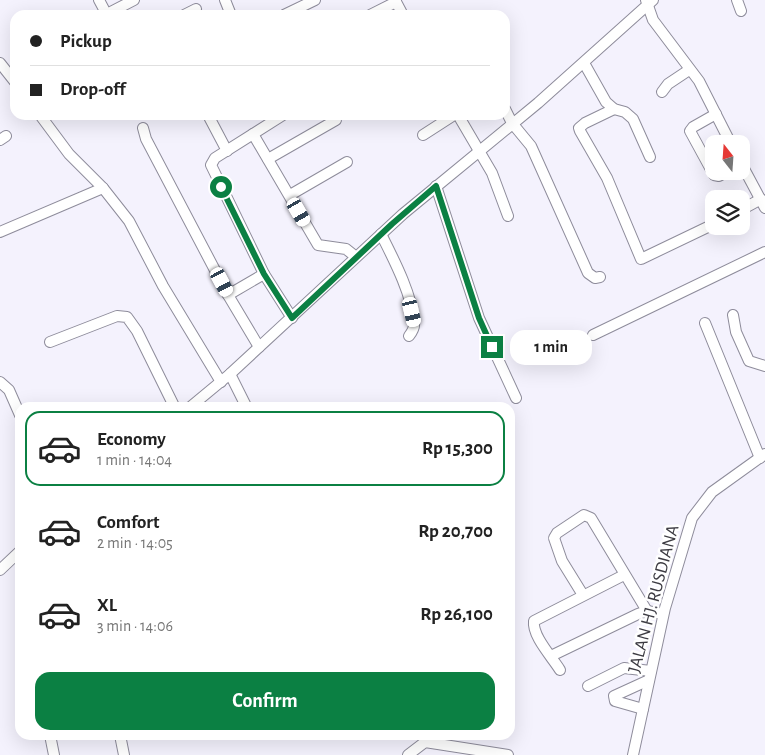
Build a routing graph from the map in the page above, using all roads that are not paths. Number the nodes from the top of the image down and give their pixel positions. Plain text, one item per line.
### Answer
1 (134, 0) edge
2 (315, 0) edge
3 (737, 0) edge
4 (396, 1) edge
5 (649, 2) edge
6 (115, 10) edge
7 (294, 10) edge
8 (379, 10) edge
9 (741, 11) dead end
10 (0, 63) edge
11 (584, 63) junction
12 (689, 70) junction
13 (10, 76) edge
14 (662, 92) dead end
15 (614, 109) junction
16 (716, 114) junction
17 (510, 119) edge
18 (44, 120) edge
19 (211, 120) edge
20 (275, 120) edge
21 (336, 120) dead end
22 (448, 120) edge
23 (459, 120) edge
24 (512, 123) junction
25 (143, 128) dead end
26 (254, 134) junction
27 (423, 135) dead end
28 (726, 135) edge
29 (227, 151) junction
30 (478, 152) junction
31 (650, 157) dead end
32 (705, 158) edge
33 (268, 159) junction
34 (347, 162) dead end
35 (750, 180) edge
36 (436, 186) junction
37 (103, 188) junction
38 (290, 195) junction
39 (763, 204) edge
40 (750, 208) edge
41 (508, 216) dead end
42 (705, 228) edge
43 (0, 232) edge
44 (380, 234) junction
45 (765, 252) edge
46 (356, 257) junction
47 (264, 274) junction
48 (600, 277) dead end
49 (228, 295) junction
50 (733, 315) dead end
51 (292, 318) junction
52 (705, 323) dead end
53 (592, 335) dead end
54 (409, 336) dead end
55 (50, 342) dead end
56 (259, 347) junction
57 (765, 366) edge
58 (230, 374) junction
59 (0, 382) edge
60 (221, 382) junction
61 (516, 398) dead end
62 (172, 402) edge
63 (196, 402) edge
64 (244, 402) edge
65 (15, 405) edge
66 (763, 456) edge
67 (15, 557) edge
68 (0, 570) edge
69 (624, 575) junction
70 (583, 595) junction
71 (647, 611) junction
72 (664, 614) junction
73 (551, 656) junction
74 (560, 670) dead end
75 (650, 675) junction
76 (588, 686) dead end
77 (643, 709) junction
78 (51, 740) edge
79 (121, 740) edge
80 (421, 740) edge
81 (433, 740) edge
82 (54, 755) edge
83 (124, 755) edge
84 (408, 755) edge
85 (508, 755) edge
86 (633, 755) edge

1 - 6 street
2 - 7 street
3 - 9 street
4 - 8 street
5 - 11 street
5 - 12 street
10 - 13 street
11 - 15 street
11 - 24 street
12 - 14 street
12 - 16 street
15 - 31 street
15 - 42 street
16 - 28 street
16 - 32 street
17 - 24 street
18 - 37 street
19 - 29 street
20 - 26 street
21 - 33 street
22 - 27 street
23 - 30 street
24 - 30 street
24 - 48 street
25 - 49 street
26 - 29 street
26 - 33 street
29 - 47 street
30 - 36 street
30 - 41 street
33 - 38 street
34 - 38 street
35 - 39 street
36 - 44 street
36 - 61 street
37 - 43 street
37 - 60 street
38 - 46 street
39 - 40 street
44 - 46 street
44 - 54 street
45 - 53 street
46 - 51 street
47 - 49 street
47 - 51 street
49 - 56 street
50 - 57 street
51 - 56 street
52 - 66 street
55 - 62 street
56 - 58 street
58 - 60 street
58 - 64 street
59 - 65 street
60 - 63 street
66 - 72 street, JALAN HJ. RUSDIANA
67 - 68 street
69 - 70 street
69 - 70 street
69 - 71 street
70 - 73 street
71 - 72 street
71 - 73 street
72 - 75 street, JALAN HJ. RUSDIANA
73 - 74 street
75 - 76 street
75 - 77 street, JALAN HJ. RUSDIANA
75 - 77 street
77 - 86 street, JALAN HJ. RUSDIANA
78 - 82 street
79 - 83 street
80 - 84 street
81 - 85 street

